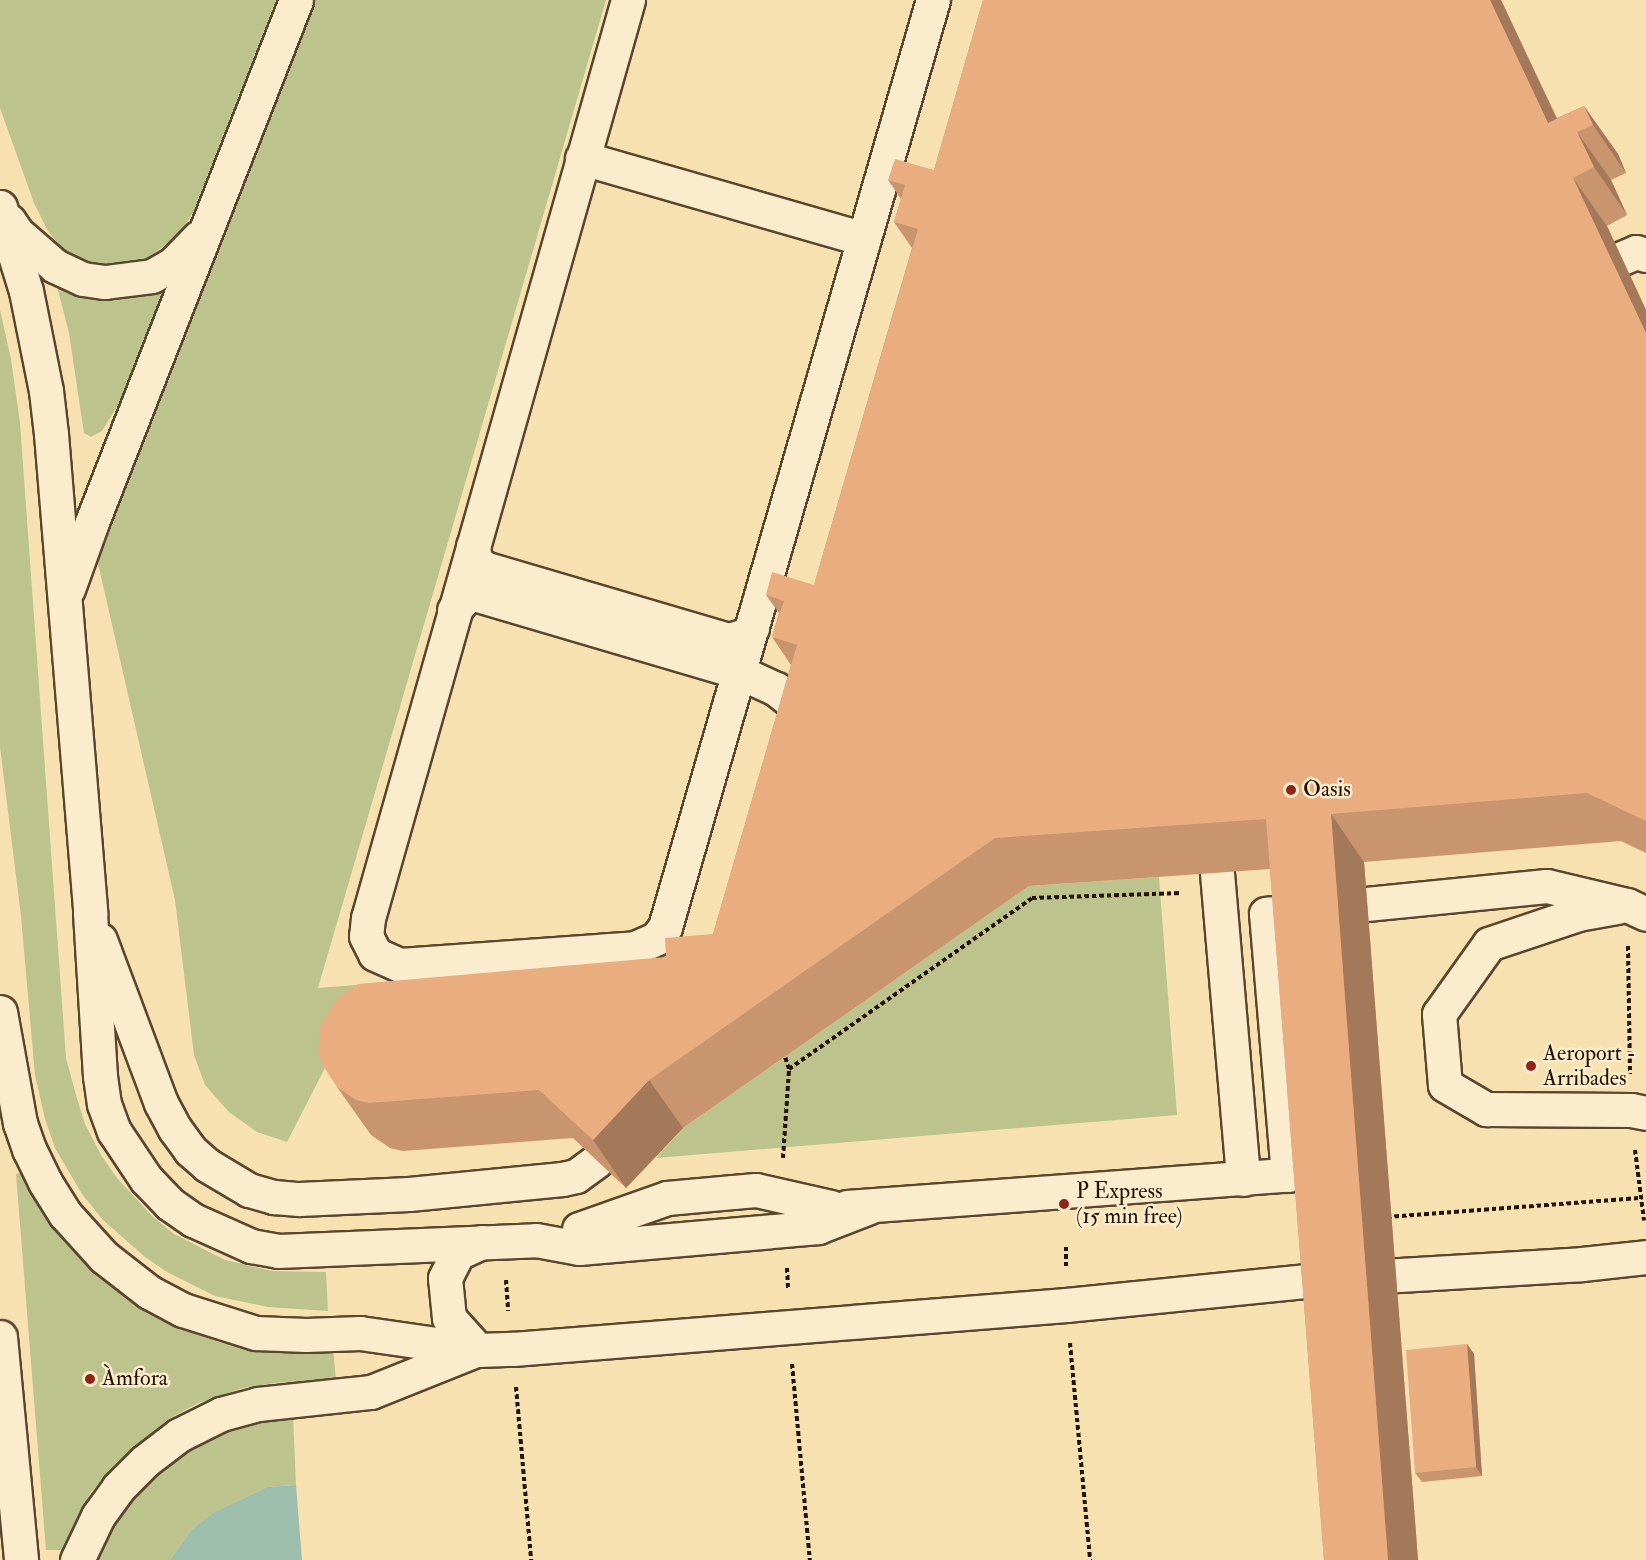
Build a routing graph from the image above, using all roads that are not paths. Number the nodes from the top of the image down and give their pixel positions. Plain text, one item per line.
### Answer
1 (296, 0) edge
2 (628, 0) edge
3 (933, 0) edge
4 (582, 158) junction
5 (0, 206) edge
6 (208, 226) junction
7 (864, 239) junction
8 (473, 546) junction
9 (454, 610) junction
10 (65, 616) junction
11 (752, 628) junction
12 (739, 672) junction
13 (822, 725) edge
14 (1218, 882) road end
15 (1637, 909) edge
16 (90, 913) junction
17 (689, 942) edge
18 (635, 948) junction
19 (0, 1012) edge
20 (1646, 1113) edge
21 (1243, 1179) junction
22 (376, 1197) junction
23 (867, 1208) junction
24 (536, 1240) junction
25 (482, 1242) junction
26 (1646, 1257) edge
27 (0, 1337) edge
28 (478, 1350) junction
29 (21, 1560) edge
30 (77, 1560) edge

1 - 6 street
2 - 4 street
3 - 7 street
4 - 7 street
4 - 8 street
5 - 6 street
5 - 10 street
6 - 10 street
7 - 11 street
8 - 9 street
8 - 11 street
9 - 12 street
9 - 18 street
10 - 16 street
11 - 12 street
12 - 13 street
12 - 18 street
14 - 21 street
15 - 20 street
15 - 21 street
16 - 22 street
16 - 25 street
17 - 18 street
19 - 28 street
21 - 23 street
22 - 22 street
23 - 24 street
23 - 24 street
24 - 25 street
25 - 28 street
26 - 28 street
27 - 29 street
28 - 30 street

